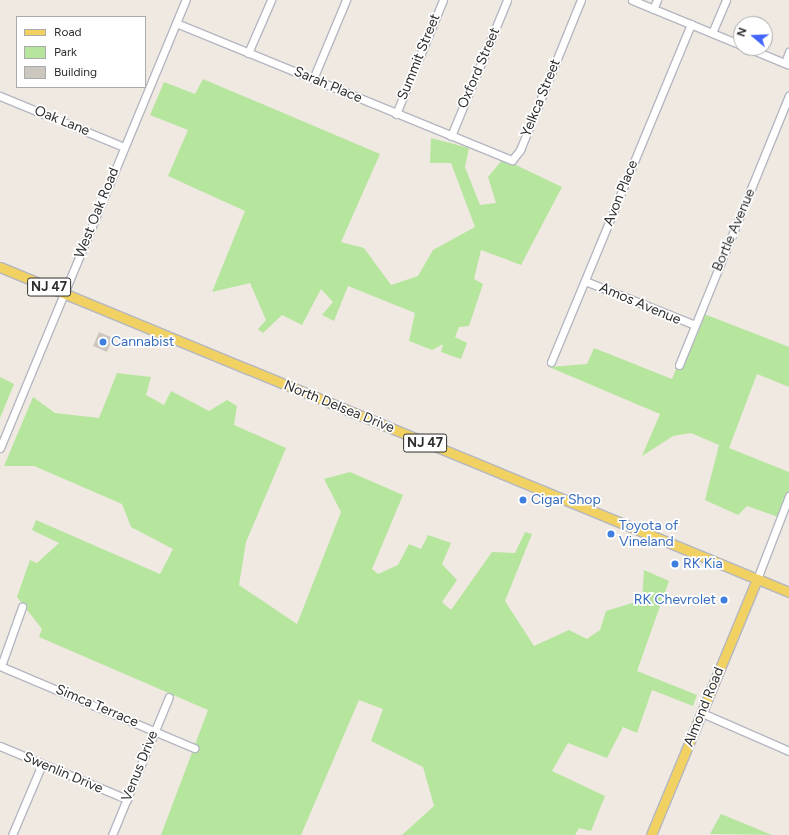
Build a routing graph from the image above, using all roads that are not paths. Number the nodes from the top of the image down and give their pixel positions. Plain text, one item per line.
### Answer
1 (186, 0) edge
2 (271, 0) edge
3 (346, 0) edge
4 (443, 0) edge
5 (507, 0) edge
6 (581, 0) edge
7 (632, 0) edge
8 (657, 0) edge
9 (726, 0) edge
10 (653, 9) junction
11 (176, 23) junction
12 (691, 24) junction
13 (712, 33) junction
14 (733, 42) edge
15 (789, 52) edge
16 (248, 53) junction
17 (768, 56) edge
18 (787, 64) edge
19 (313, 79) junction
20 (0, 96) edge
21 (789, 96) edge
22 (396, 114) junction
23 (451, 136) junction
24 (124, 147) junction
25 (479, 148) joint
26 (0, 267) edge
27 (585, 281) junction
28 (64, 293) junction
29 (695, 325) junction
30 (551, 362) dead end
31 (679, 365) dead end
32 (0, 448) edge
33 (789, 496) edge
34 (757, 579) junction
35 (789, 592) edge
36 (22, 607) dead end
37 (1, 666) edge
38 (169, 697) dead end
39 (702, 713) junction
40 (155, 731) junction
41 (0, 746) edge
42 (194, 748) dead end
43 (789, 751) edge
44 (42, 764) junction
45 (127, 799) junction
46 (12, 835) edge
47 (112, 835) edge
48 (651, 835) edge

1 - 11 street, West Oak Road
2 - 16 street
3 - 19 street
4 - 22 street, Summit Street
5 - 23 street, Oxford Street
6 - 25 street, Yelkca Street
7 - 10 street
8 - 10 street
9 - 13 street
10 - 12 street
11 - 16 street, Sarah Place
11 - 24 street, West Oak Road
12 - 13 street
12 - 27 street, Avon Place
13 - 14 street
15 - 18 street
16 - 19 street, Sarah Place
17 - 18 street
19 - 22 street, Sarah Place
20 - 24 street, Oak Lane
21 - 29 street, Bortle Avenue
22 - 23 street, Sarah Place
23 - 25 street, Sarah Place
24 - 28 street, West Oak Road
26 - 28 main road, North Delsea Drive / NJ 47
27 - 29 street, Amos Avenue
27 - 30 street, Avon Place
28 - 32 street, West Oak Road
28 - 34 main road, North Delsea Drive / NJ 47
29 - 31 street, Bortle Avenue
33 - 34 street
34 - 35 main road, North Delsea Drive / NJ 47
34 - 39 main road, Almond Road
36 - 37 street
37 - 40 street, Simca Terrace
38 - 40 street, Venus Drive
39 - 43 street
39 - 48 main road, Almond Road
40 - 42 street, Simca Terrace
40 - 45 street, Venus Drive
41 - 44 street, Swenlin Drive
44 - 45 street, Swenlin Drive
44 - 46 street
45 - 47 street, Venus Drive

